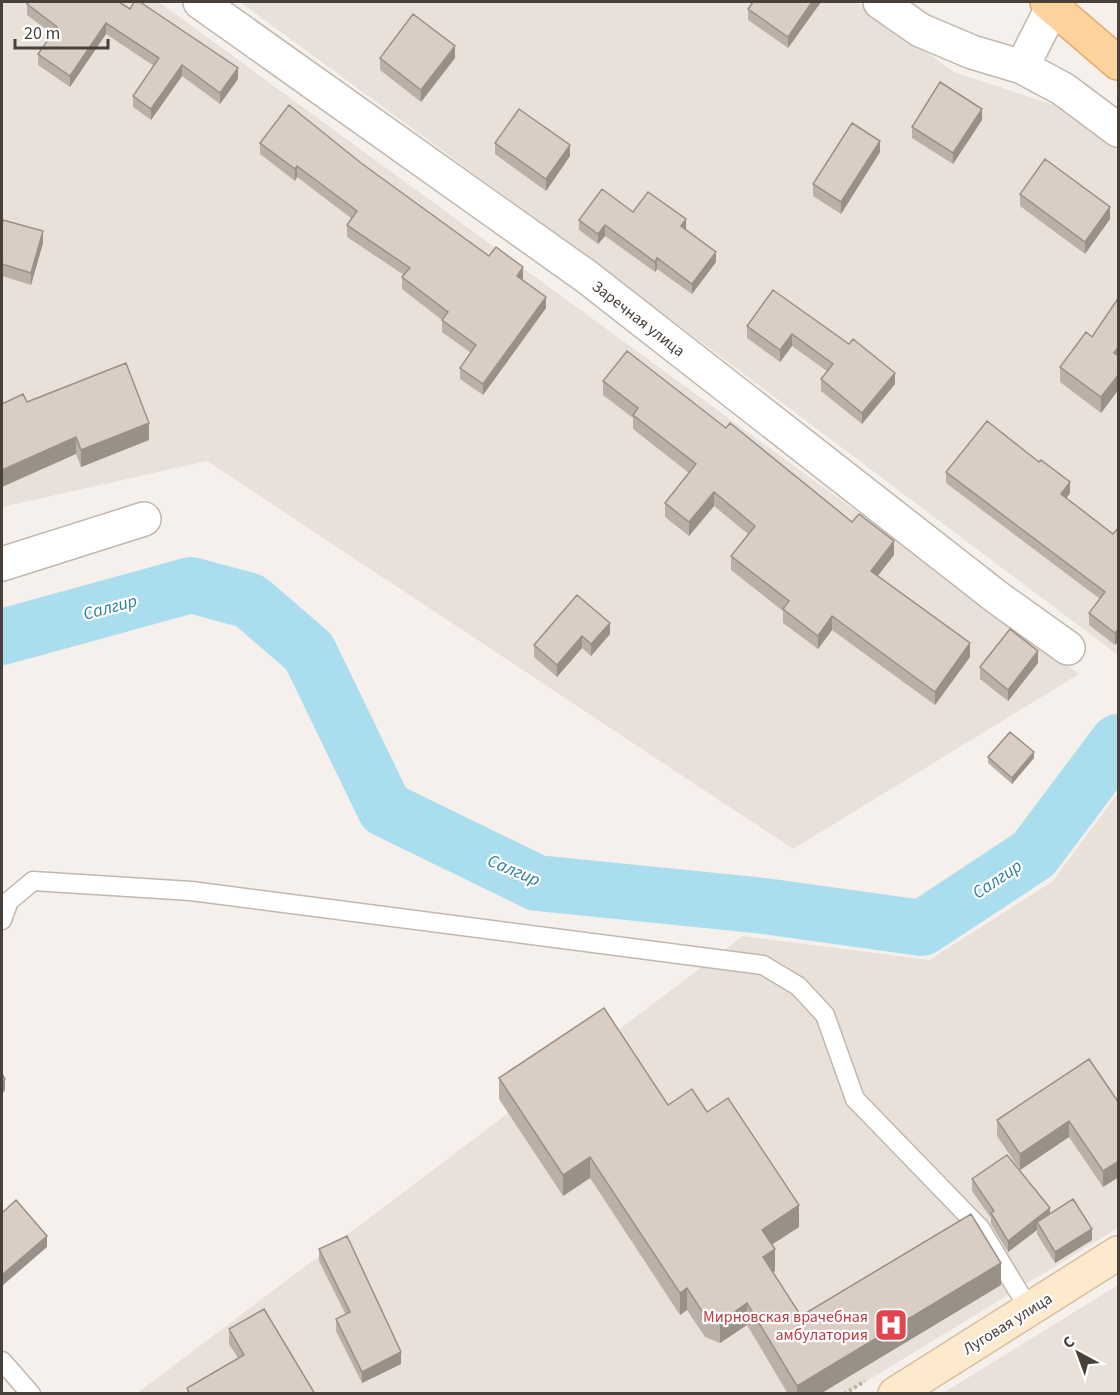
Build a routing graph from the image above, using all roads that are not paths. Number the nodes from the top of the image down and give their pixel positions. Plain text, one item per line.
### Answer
1 (200, 2) edge
2 (880, 2) edge
3 (1047, 3) edge
4 (1119, 63) edge
5 (1022, 67) junction
6 (1119, 130) edge
7 (144, 519) dead end
8 (2, 564) edge
9 (1068, 648) dead end
10 (2, 920) edge
11 (1119, 1253) edge
12 (1029, 1309) junction
13 (2, 1361) edge
14 (31, 1394) edge
15 (895, 1394) edge

1 - 9 street, Заречная улица
2 - 5 street
3 - 4 main road
3 - 5 street
5 - 6 street
7 - 8 street
10 - 12 lane
11 - 12 main road, Луговая улица
12 - 15 main road, Луговая улица
13 - 14 lane

